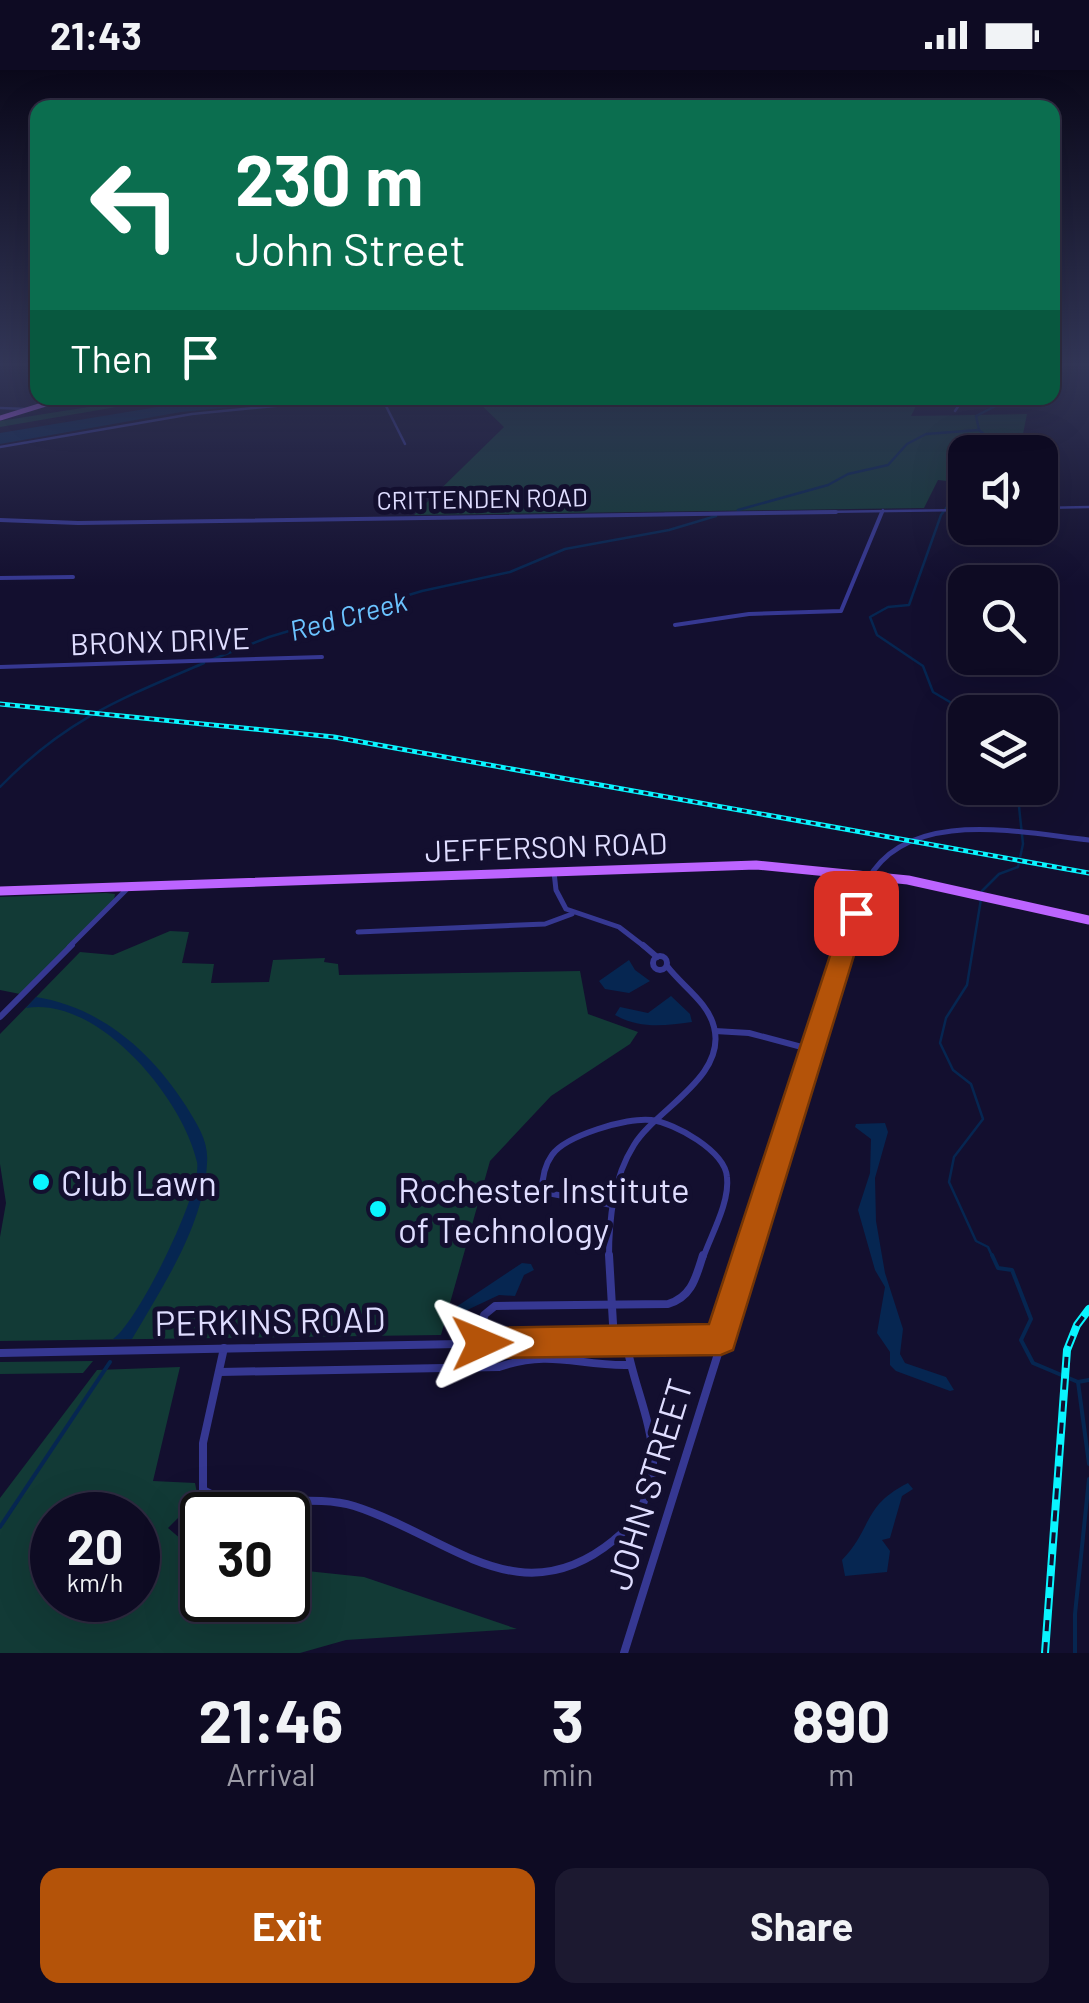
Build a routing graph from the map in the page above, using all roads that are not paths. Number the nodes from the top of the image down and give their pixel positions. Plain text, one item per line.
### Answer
1 (53, 438) edge
2 (402, 438) edge
3 (405, 444) dead end
4 (0, 447) edge
5 (1089, 507) edge
6 (1058, 508) edge
7 (882, 510) junction
8 (948, 510) edge
9 (0, 520) edge
10 (74, 576) dead end
11 (0, 578) edge
12 (675, 625) dead end
13 (322, 657) dead end
14 (0, 667) edge
15 (1089, 840) edge
16 (554, 870) junction
17 (870, 874) junction
18 (129, 886) junction
19 (0, 891) edge
20 (572, 914) junction
21 (1089, 920) edge
22 (358, 932) dead end
23 (0, 1017) edge
24 (716, 1031) junction
25 (813, 1050) junction
26 (652, 1120) junction
27 (612, 1206) junction
28 (612, 1305) junction
29 (721, 1340) junction
30 (614, 1341) junction
31 (626, 1341) junction
32 (482, 1343) junction
33 (224, 1348) junction
34 (0, 1352) edge
35 (629, 1365) junction
36 (220, 1372) junction
37 (624, 1653) edge

1 - 4 street
2 - 3 street
5 - 6 street
7 - 8 street, CRITTENDEN ROAD
7 - 9 street, CRITTENDEN ROAD
7 - 12 street
10 - 11 street
13 - 14 street, BRONX DRIVE
15 - 17 street
16 - 17 main road, JEFFERSON ROAD
16 - 18 main road, JEFFERSON ROAD
16 - 20 street
17 - 21 main road, JEFFERSON ROAD
17 - 25 street, JOHN STREET
18 - 19 main road, JEFFERSON ROAD
18 - 23 street
20 - 22 street
20 - 24 street
24 - 25 street
24 - 26 street
25 - 29 street, JOHN STREET
26 - 27 street
26 - 27 street
26 - 28 street
27 - 28 street
28 - 30 street
28 - 32 street
29 - 31 street, PERKINS ROAD
29 - 37 street, JOHN STREET
30 - 31 street, PERKINS ROAD
30 - 32 street, PERKINS ROAD
31 - 35 street
32 - 33 street, PERKINS ROAD
33 - 34 street, PERKINS ROAD
33 - 36 street
35 - 36 street
35 - 36 street

